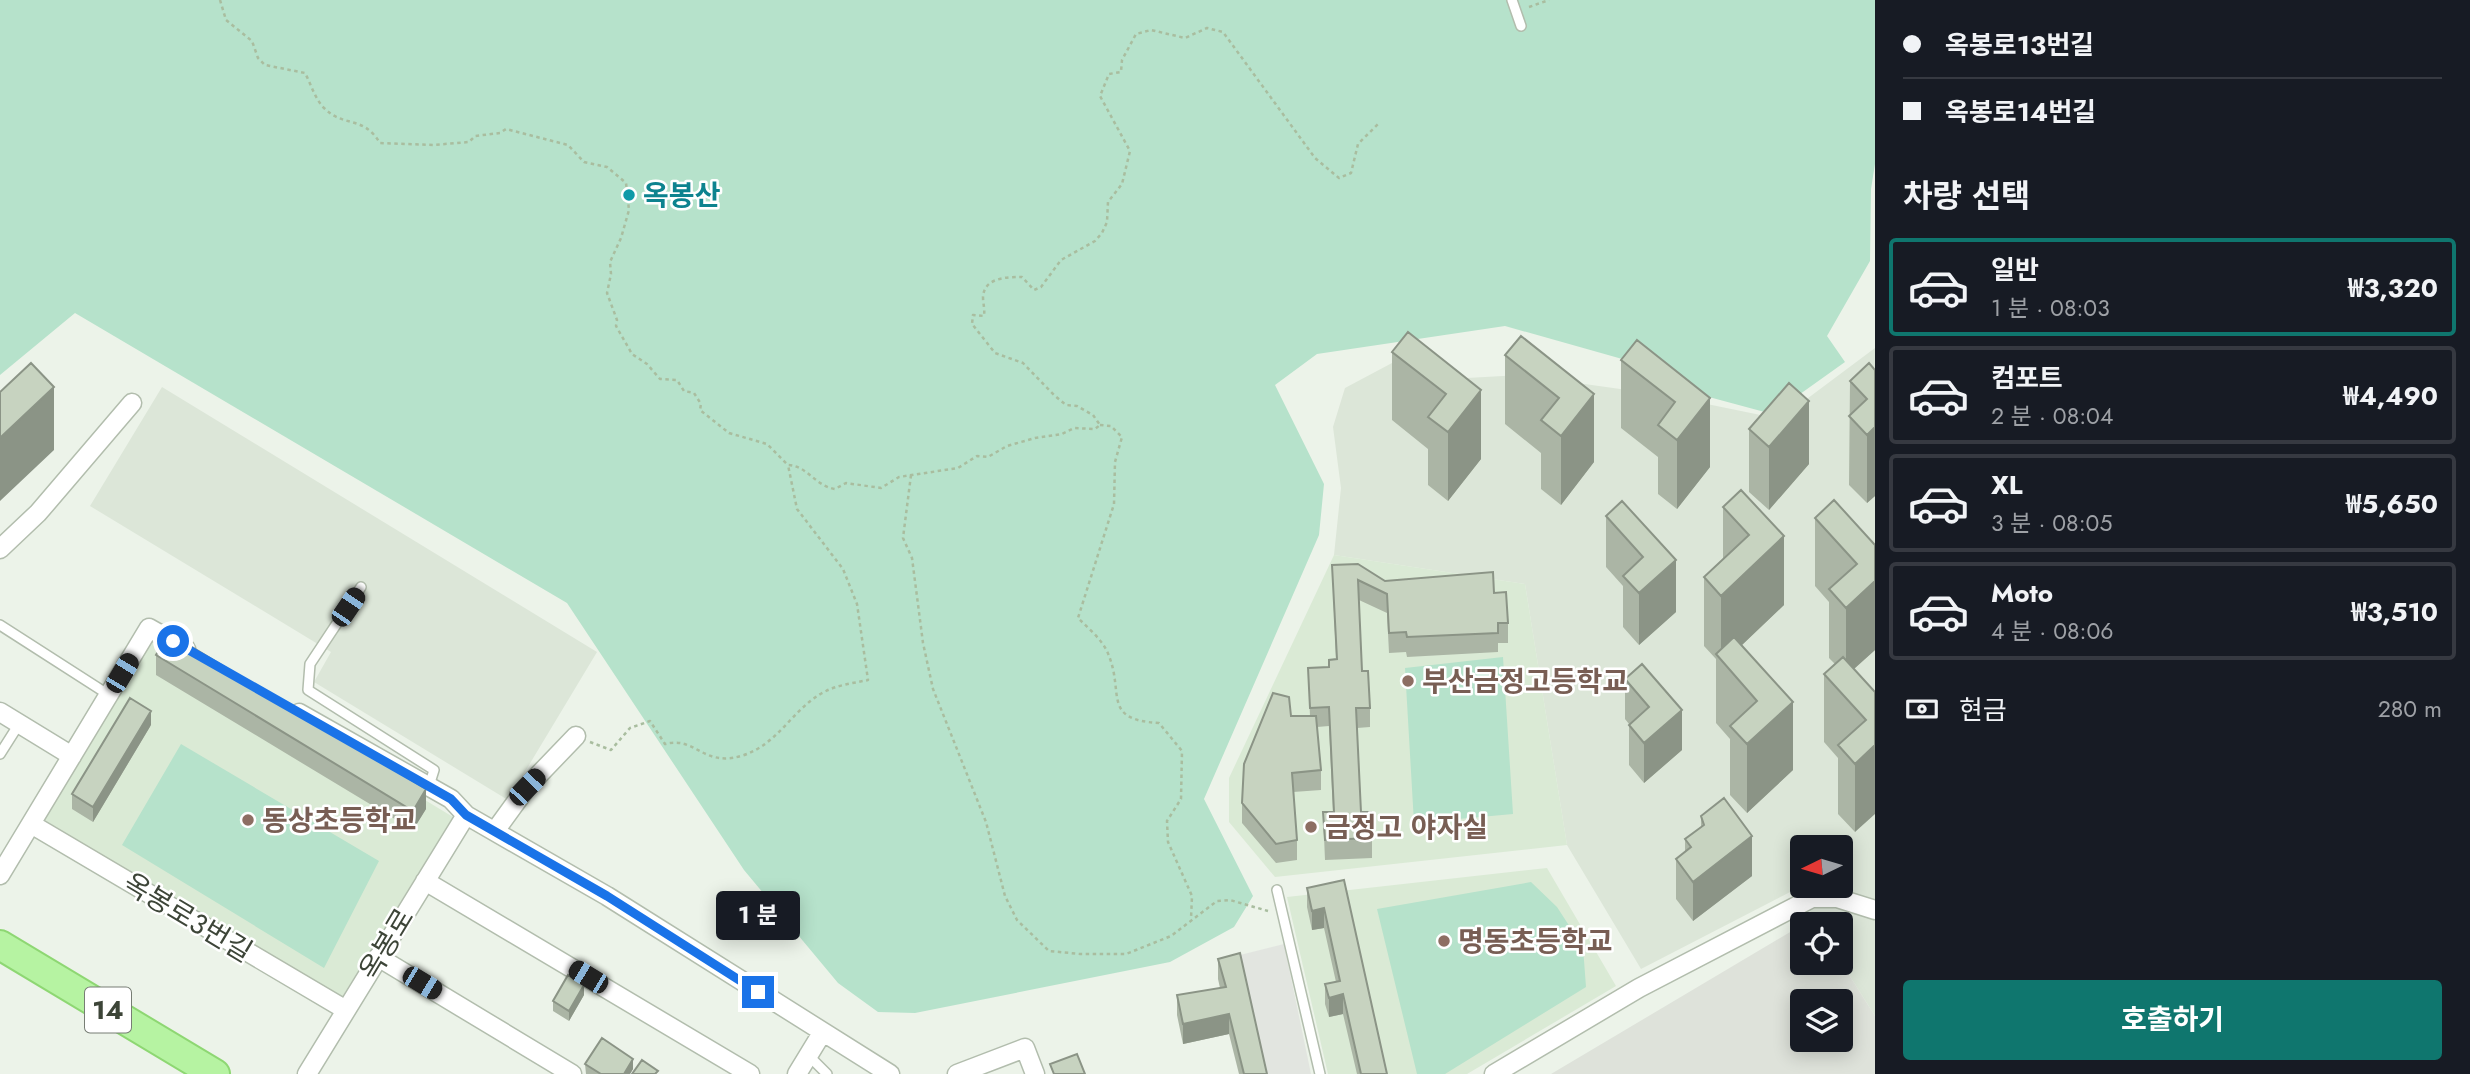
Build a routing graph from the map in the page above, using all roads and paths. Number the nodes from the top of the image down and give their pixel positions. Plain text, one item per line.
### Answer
1 (220, 0) edge
2 (1512, 0) edge
3 (1549, 0) edge
4 (1516, 12) junction
5 (1521, 26) dead end
6 (1379, 123) dead end
7 (132, 403) dead end
8 (1100, 425) junction
9 (788, 466) junction
10 (911, 475) junction
11 (0, 549) edge
12 (361, 587) dead end
13 (0, 625) edge
14 (198, 656) edge
15 (109, 695) junction
16 (283, 704) edge
17 (0, 712) edge
18 (19, 724) junction
19 (576, 736) joint
20 (0, 754) edge
21 (72, 757) junction
22 (429, 786) junction
23 (466, 815) junction
24 (31, 824) junction
25 (495, 831) junction
26 (0, 875) edge
27 (425, 881) junction
28 (1277, 890) dead end
29 (1875, 911) edge
30 (1281, 915) junction
31 (1191, 920) junction
32 (0, 945) edge
33 (379, 957) junction
34 (346, 1010) junction
35 (822, 1033) junction
36 (808, 1055) junction
37 (215, 1074) edge
38 (307, 1074) edge
39 (572, 1074) edge
40 (750, 1074) edge
41 (797, 1074) edge
42 (827, 1074) edge
43 (890, 1074) edge
44 (957, 1074) edge
45 (1035, 1074) edge
46 (1320, 1074) edge
47 (1494, 1074) edge

1 - 9 path
2 - 4 lane
3 - 4 path
4 - 5 lane
6 - 8 path
7 - 11 street
8 - 10 path
8 - 31 path
9 - 10 path
9 - 19 path
10 - 31 path
12 - 22 lane
13 - 15 lane
14 - 15 street
15 - 21 street
16 - 22 street
17 - 18 street
18 - 20 lane
18 - 21 street
19 - 25 street
21 - 24 street
22 - 23 street
23 - 25 street
23 - 27 street, 옥봉로
24 - 26 street
24 - 34 street, 옥봉로3번길
25 - 35 street
27 - 33 street, 옥봉로
27 - 40 street
28 - 30 lane
29 - 47 street
30 - 31 path
30 - 46 lane
32 - 37 main road, 14
33 - 34 street, 옥봉로
33 - 39 street
34 - 38 street, 옥봉로
35 - 36 street
35 - 43 street
36 - 41 street
36 - 42 lane
44 - 45 street

